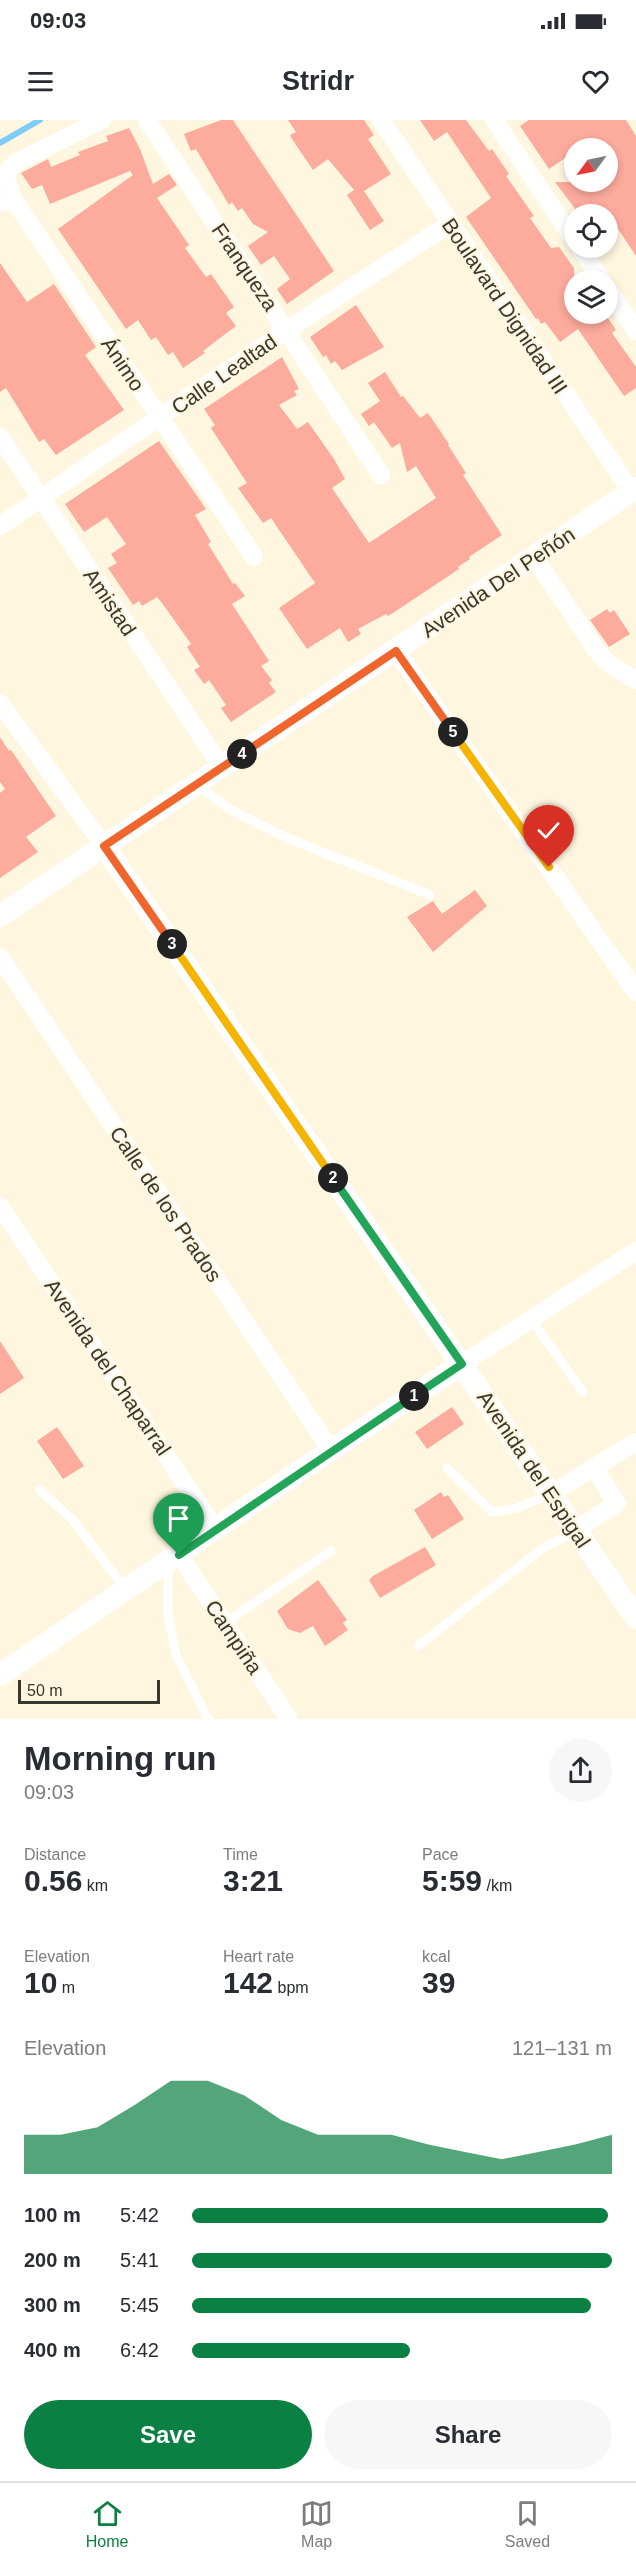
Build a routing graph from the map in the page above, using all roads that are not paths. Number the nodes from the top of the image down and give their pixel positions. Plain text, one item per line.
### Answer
1 (102, 120) edge
2 (147, 120) edge
3 (381, 120) edge
4 (494, 120) edge
5 (6, 201) edge
6 (449, 224) junction
7 (564, 225) edge
8 (618, 304) edge
9 (287, 330) junction
10 (636, 332) edge
11 (160, 418) junction
12 (0, 437) edge
13 (381, 476) dead end
14 (633, 489) edge
15 (40, 498) junction
16 (0, 526) edge
17 (254, 557) dead end
18 (534, 557) junction
19 (396, 651) junction
20 (636, 680) edge
21 (0, 703) edge
22 (222, 767) junction
23 (196, 784) junction
24 (104, 846) junction
25 (430, 895) dead end
26 (0, 916) edge
27 (0, 957) edge
28 (636, 992) edge
29 (0, 1206) edge
30 (636, 1251) edge
31 (531, 1319) junction
32 (462, 1364) junction
33 (583, 1392) dead end
34 (636, 1442) edge
35 (332, 1450) junction
36 (447, 1468) dead end
37 (594, 1468) junction
38 (40, 1490) dead end
39 (552, 1493) junction
40 (216, 1529) junction
41 (576, 1530) junction
42 (331, 1551) dead end
43 (173, 1558) junction
44 (126, 1590) junction
45 (636, 1618) edge
46 (225, 1623) junction
47 (418, 1646) dead end
48 (0, 1676) edge
49 (208, 1719) edge
50 (289, 1719) edge

1 - 5 street
2 - 9 street, Franqueza
3 - 6 street, Boulavard Dignidad III
4 - 7 street
5 - 11 street, Ánimo
6 - 9 street, Calle Lealtad
6 - 14 street, Boulavard Dignidad III
8 - 10 street
9 - 11 street, Calle Lealtad
9 - 13 street, Franqueza
11 - 15 street, Calle Lealtad
11 - 17 street, Ánimo
12 - 15 street, Amistad
14 - 18 street, Avenida Del Peñón
15 - 16 street, Calle Lealtad
15 - 22 street, Amistad
18 - 19 street, Avenida Del Peñón
18 - 20 street
19 - 22 street, Avenida Del Peñón
19 - 28 street
21 - 24 street
22 - 23 street, Avenida Del Peñón
23 - 24 street, Avenida Del Peñón
23 - 25 lane
24 - 26 street, Avenida Del Peñón
24 - 32 street, Avenida del Espigal
27 - 35 street, Calle de los Prados
29 - 40 street, Avenida del Chaparral
30 - 31 street
31 - 32 street
31 - 33 lane
32 - 35 street
32 - 39 street, Avenida del Espigal
34 - 37 street
35 - 40 street
36 - 39 lane
37 - 39 street
37 - 41 street
38 - 44 lane
39 - 41 street, Avenida del Espigal
40 - 43 street
41 - 45 street, Avenida del Espigal
41 - 47 lane
42 - 46 lane
43 - 44 street
43 - 46 street, Campiña
43 - 49 lane
44 - 48 street
46 - 50 street, Campiña

